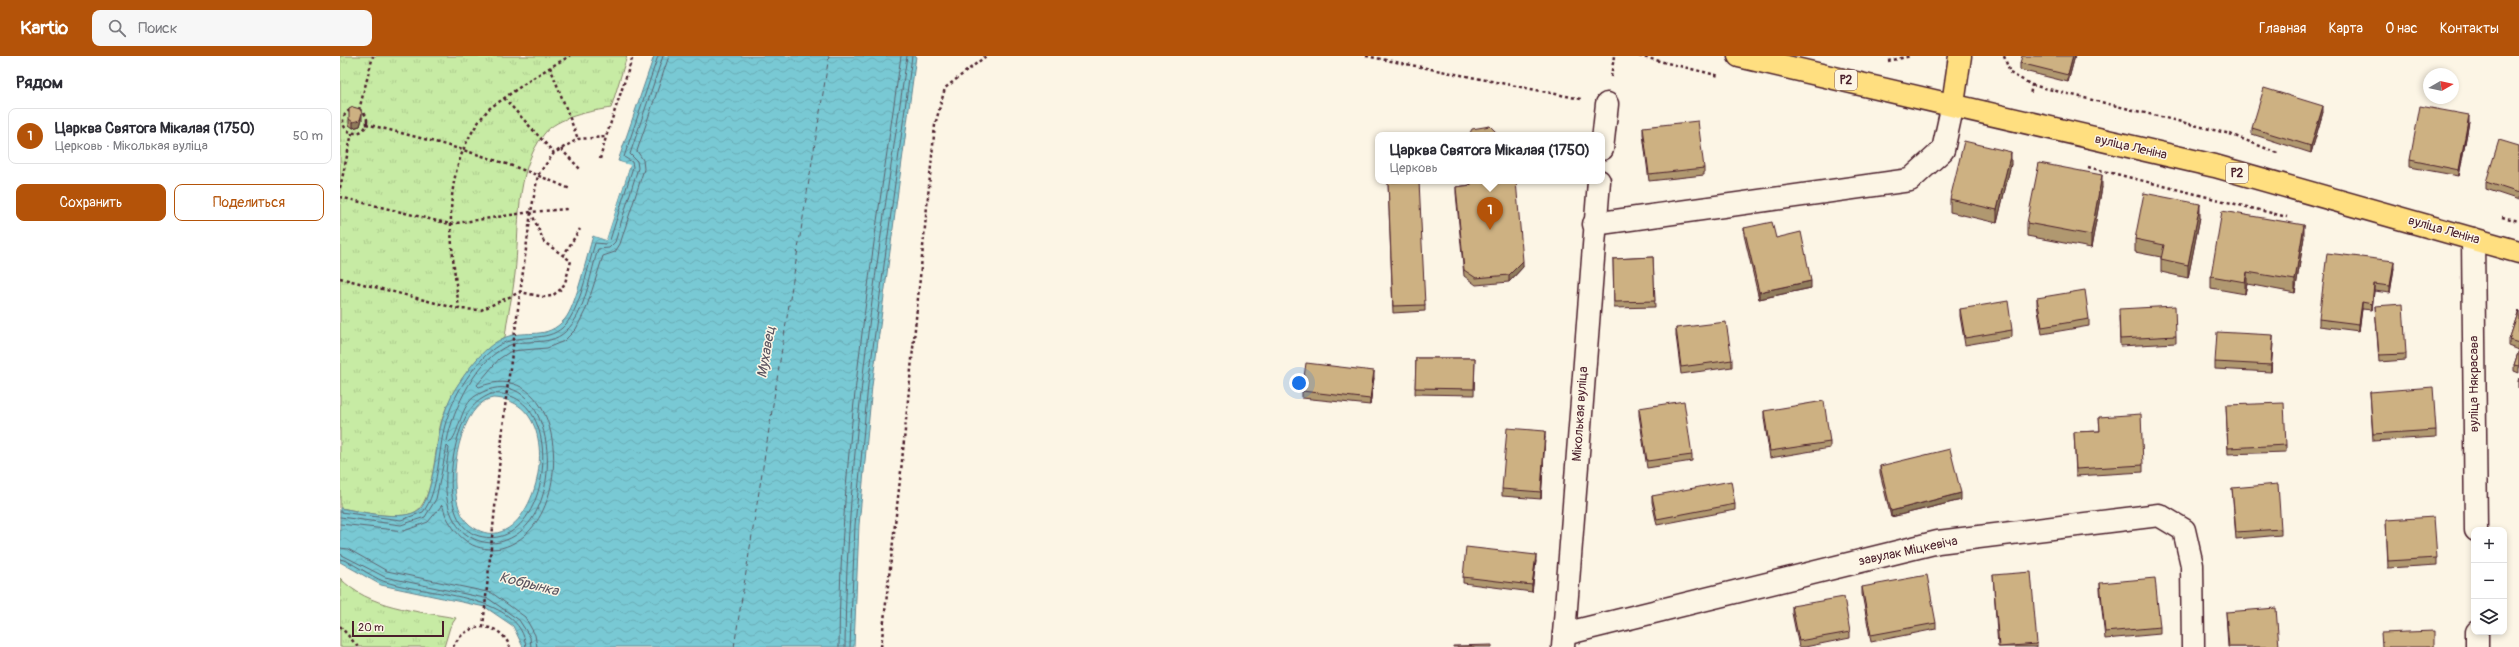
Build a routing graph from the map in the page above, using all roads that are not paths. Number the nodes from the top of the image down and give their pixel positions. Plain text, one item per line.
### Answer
1 (1739, 56) edge
2 (1960, 56) edge
3 (1607, 104) road end
4 (1953, 104) junction
5 (1604, 132) edge
6 (1599, 184) edge
7 (1594, 224) junction
8 (2473, 239) junction
9 (2519, 252) edge
10 (2476, 527) edge
11 (2477, 635) edge
12 (1563, 640) edge
13 (2193, 647) edge
14 (2477, 647) edge

1 - 4 main road, вуліца Леніна / Р2
2 - 4 main road
3 - 5 street
4 - 7 street
4 - 8 main road, вуліца Леніна / Р2
6 - 7 street, Міколькая вуліца
7 - 12 street, Міколькая вуліца
8 - 9 main road, вуліца Леніна / Р2
8 - 10 street, вуліца Някрасава
11 - 14 street
12 - 13 street, завулак Міцкевіча

